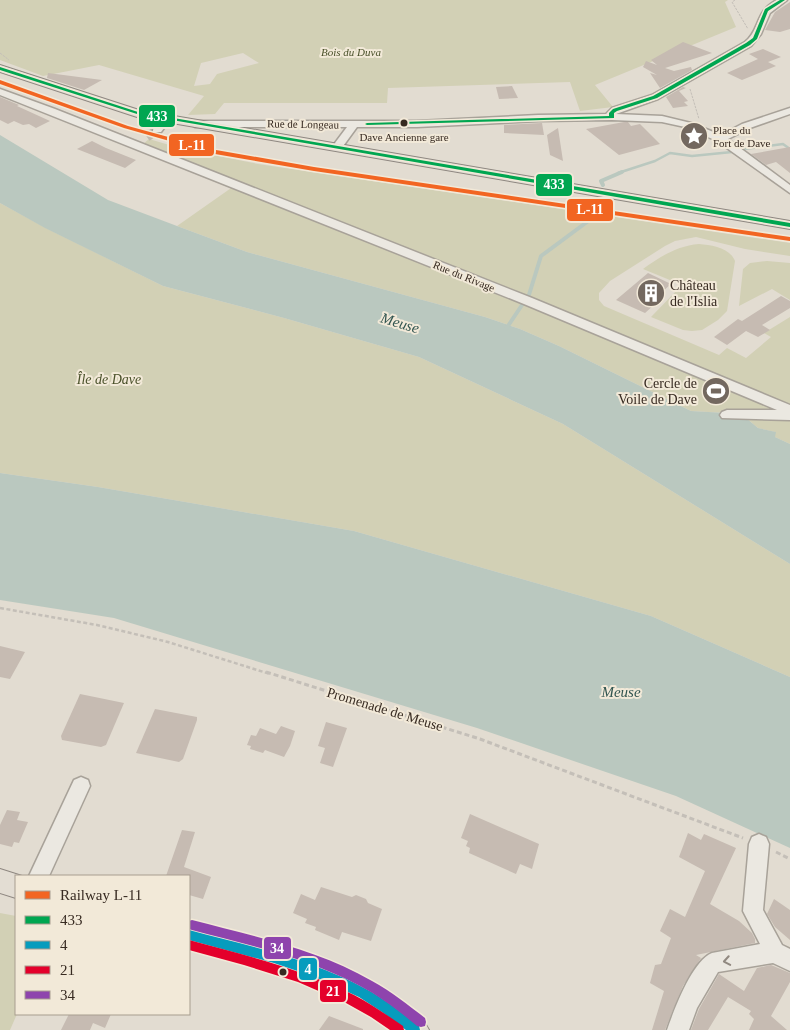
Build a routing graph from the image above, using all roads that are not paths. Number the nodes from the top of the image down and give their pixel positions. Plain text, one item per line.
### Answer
1 (783, 0) edge
2 (0, 68) edge
3 (0, 92) edge
4 (790, 111) edge
5 (612, 117) junction
6 (166, 119) junction
7 (192, 124) junction
8 (354, 124) junction
9 (157, 130) tunnel mouth
10 (147, 138) tunnel mouth
11 (721, 139) junction
12 (137, 145) junction
13 (337, 147) junction
14 (790, 190) edge
15 (790, 225) edge
16 (790, 410) edge
17 (727, 415) dead end
18 (790, 415) edge
19 (81, 786) dead end
20 (759, 844) road end
21 (38, 875) edge
22 (0, 881) edge
23 (15, 886) edge
24 (190, 934) edge
25 (782, 957) edge
26 (415, 1030) edge
27 (678, 1030) edge

1 - 5 street
2 - 6 main road
3 - 12 street, Rue du Rivage
4 - 11 street
5 - 8 street, Rue de Longeau
5 - 11 street, Rue de Longeau
6 - 7 main road
6 - 9 street
7 - 8 street, Rue de Longeau
7 - 13 main road
8 - 13 street, Rue de Longeau
10 - 12 street
11 - 14 street, Rue de Longeau
12 - 16 street, Rue du Rivage
13 - 15 main road
17 - 18 street
19 - 21 street
20 - 25 street
22 - 23 main road
24 - 26 main road
25 -> 27 street

